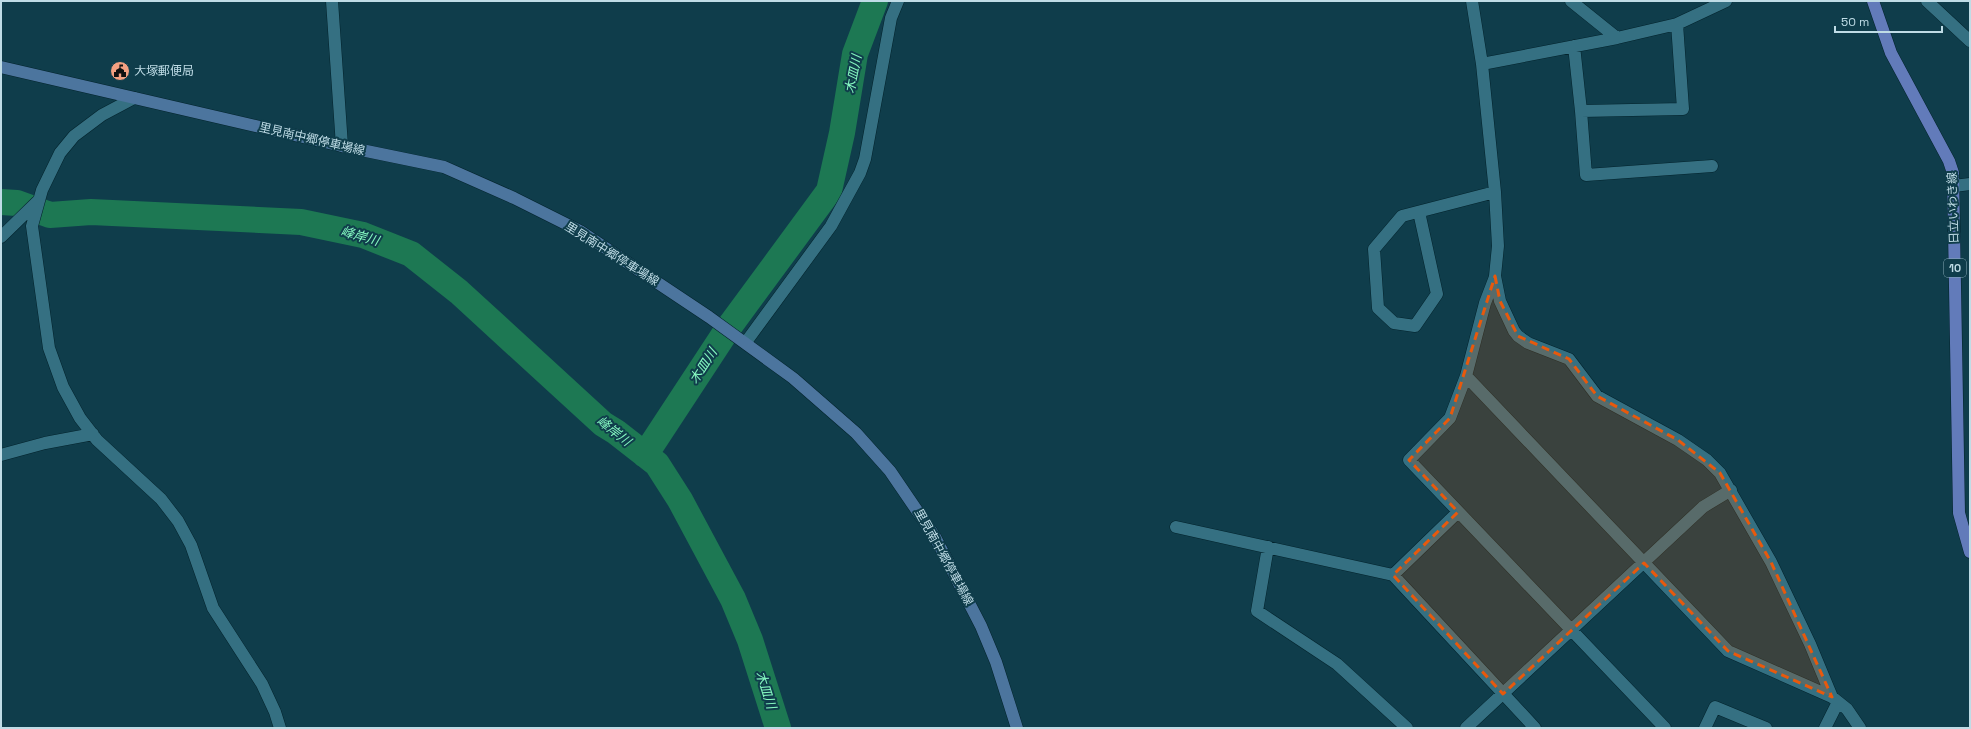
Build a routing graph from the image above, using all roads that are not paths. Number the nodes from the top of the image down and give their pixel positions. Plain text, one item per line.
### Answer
1 (332, 1) edge
2 (898, 1) edge
3 (1472, 1) edge
4 (1571, 1) edge
5 (1726, 1) edge
6 (1873, 1) edge
7 (1927, 1) edge
8 (1677, 24) junction
9 (1617, 38) junction
10 (1970, 41) edge
11 (1574, 46) junction
12 (1482, 64) junction
13 (1, 67) edge
14 (134, 98) junction
15 (1581, 110) junction
16 (342, 146) junction
17 (1712, 166) dead end
18 (1970, 184) edge
19 (1954, 186) junction
20 (1495, 192) junction
21 (40, 200) junction
22 (1419, 212) junction
23 (1, 237) edge
24 (1495, 276) junction
25 (743, 340) junction
26 (1466, 376) junction
27 (93, 434) junction
28 (1, 456) edge
29 (1731, 490) junction
30 (1458, 512) junction
31 (1176, 527) dead end
32 (1268, 547) junction
33 (1970, 552) edge
34 (1644, 563) junction
35 (1393, 575) junction
36 (1571, 630) junction
37 (1503, 694) junction
38 (1835, 700) junction
39 (280, 728) edge
40 (1017, 728) edge
41 (1407, 728) edge
42 (1466, 728) edge
43 (1535, 728) edge
44 (1665, 728) edge
45 (1705, 728) edge
46 (1766, 728) edge
47 (1825, 728) edge
48 (1860, 728) edge

1 - 16 street
2 - 25 street
3 - 12 street
4 - 9 street
5 - 8 street
6 - 19 main road, 日立いわき線 / 10
7 - 10 street
8 - 9 street
8 - 15 street
9 - 11 street
11 - 12 street
11 - 15 street
12 - 20 street
13 - 14 main road, 里見南中郷停車場線
14 - 16 main road, 里見南中郷停車場線
14 - 21 street
15 - 17 street
16 - 25 main road, 里見南中郷停車場線
18 - 19 street
19 - 33 main road, 日立いわき線 / 10
20 - 22 street
20 - 24 street
21 - 23 street
21 - 27 street
22 - 22 street
24 - 26 street
24 - 29 street
25 - 40 main road, 里見南中郷停車場線
26 - 30 street
26 - 34 street
27 - 28 street
27 - 39 street
29 - 34 street
29 - 38 street
30 - 35 street
30 - 36 street
31 - 32 street
32 - 35 street
32 - 41 street
34 - 36 street
34 - 38 street
35 - 37 street
36 - 37 street
36 - 44 street
37 - 42 street
37 - 43 street
38 - 47 street
38 - 48 street
45 - 46 street

